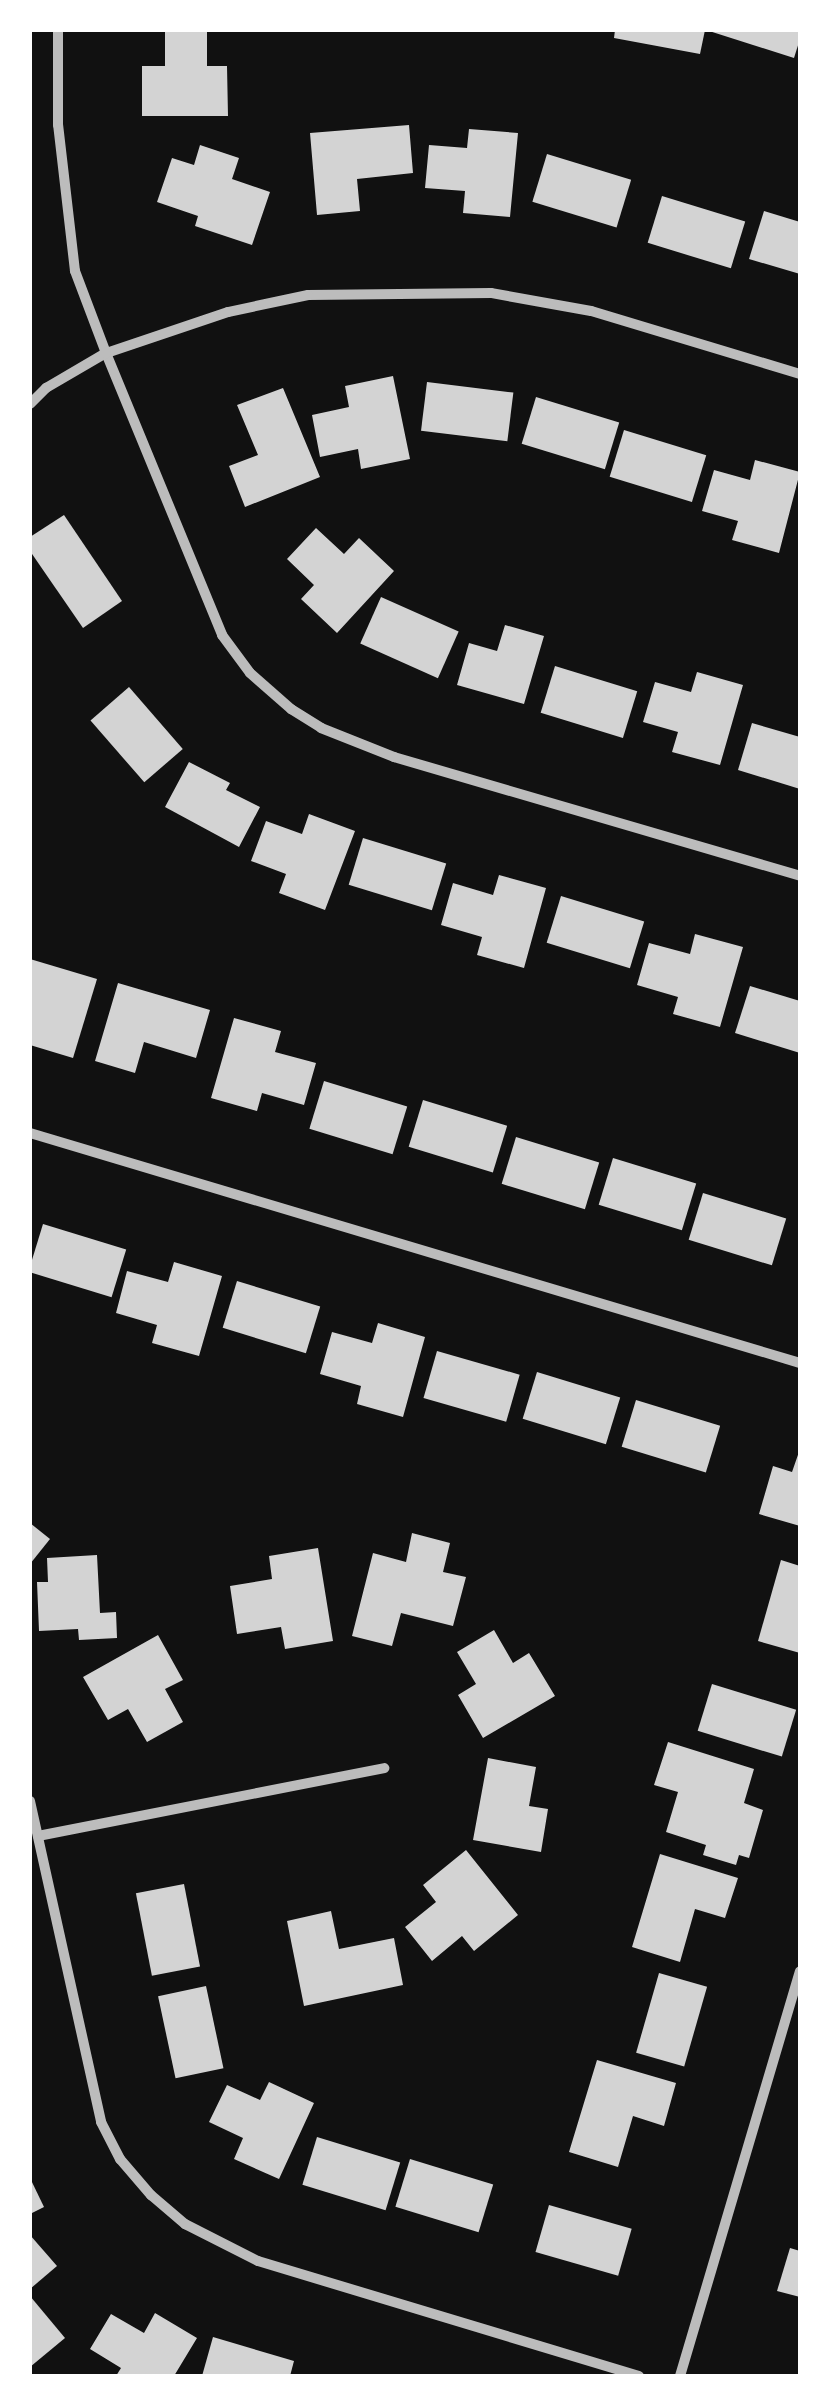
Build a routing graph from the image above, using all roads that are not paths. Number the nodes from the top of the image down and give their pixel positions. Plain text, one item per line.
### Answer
1 (58, 30) edge
2 (106, 353) junction
3 (800, 374) edge
4 (30, 404) edge
5 (800, 876) edge
6 (30, 1133) edge
7 (800, 1363) edge
8 (384, 1768) dead end
9 (30, 1802) edge
10 (38, 1836) junction
11 (800, 1971) edge
12 (639, 2376) edge
13 (680, 2376) edge

1 - 2 street
2 - 3 street
2 - 4 street
2 - 5 street
6 - 7 street
8 - 10 street
9 - 10 street
10 - 12 street
11 - 13 street

